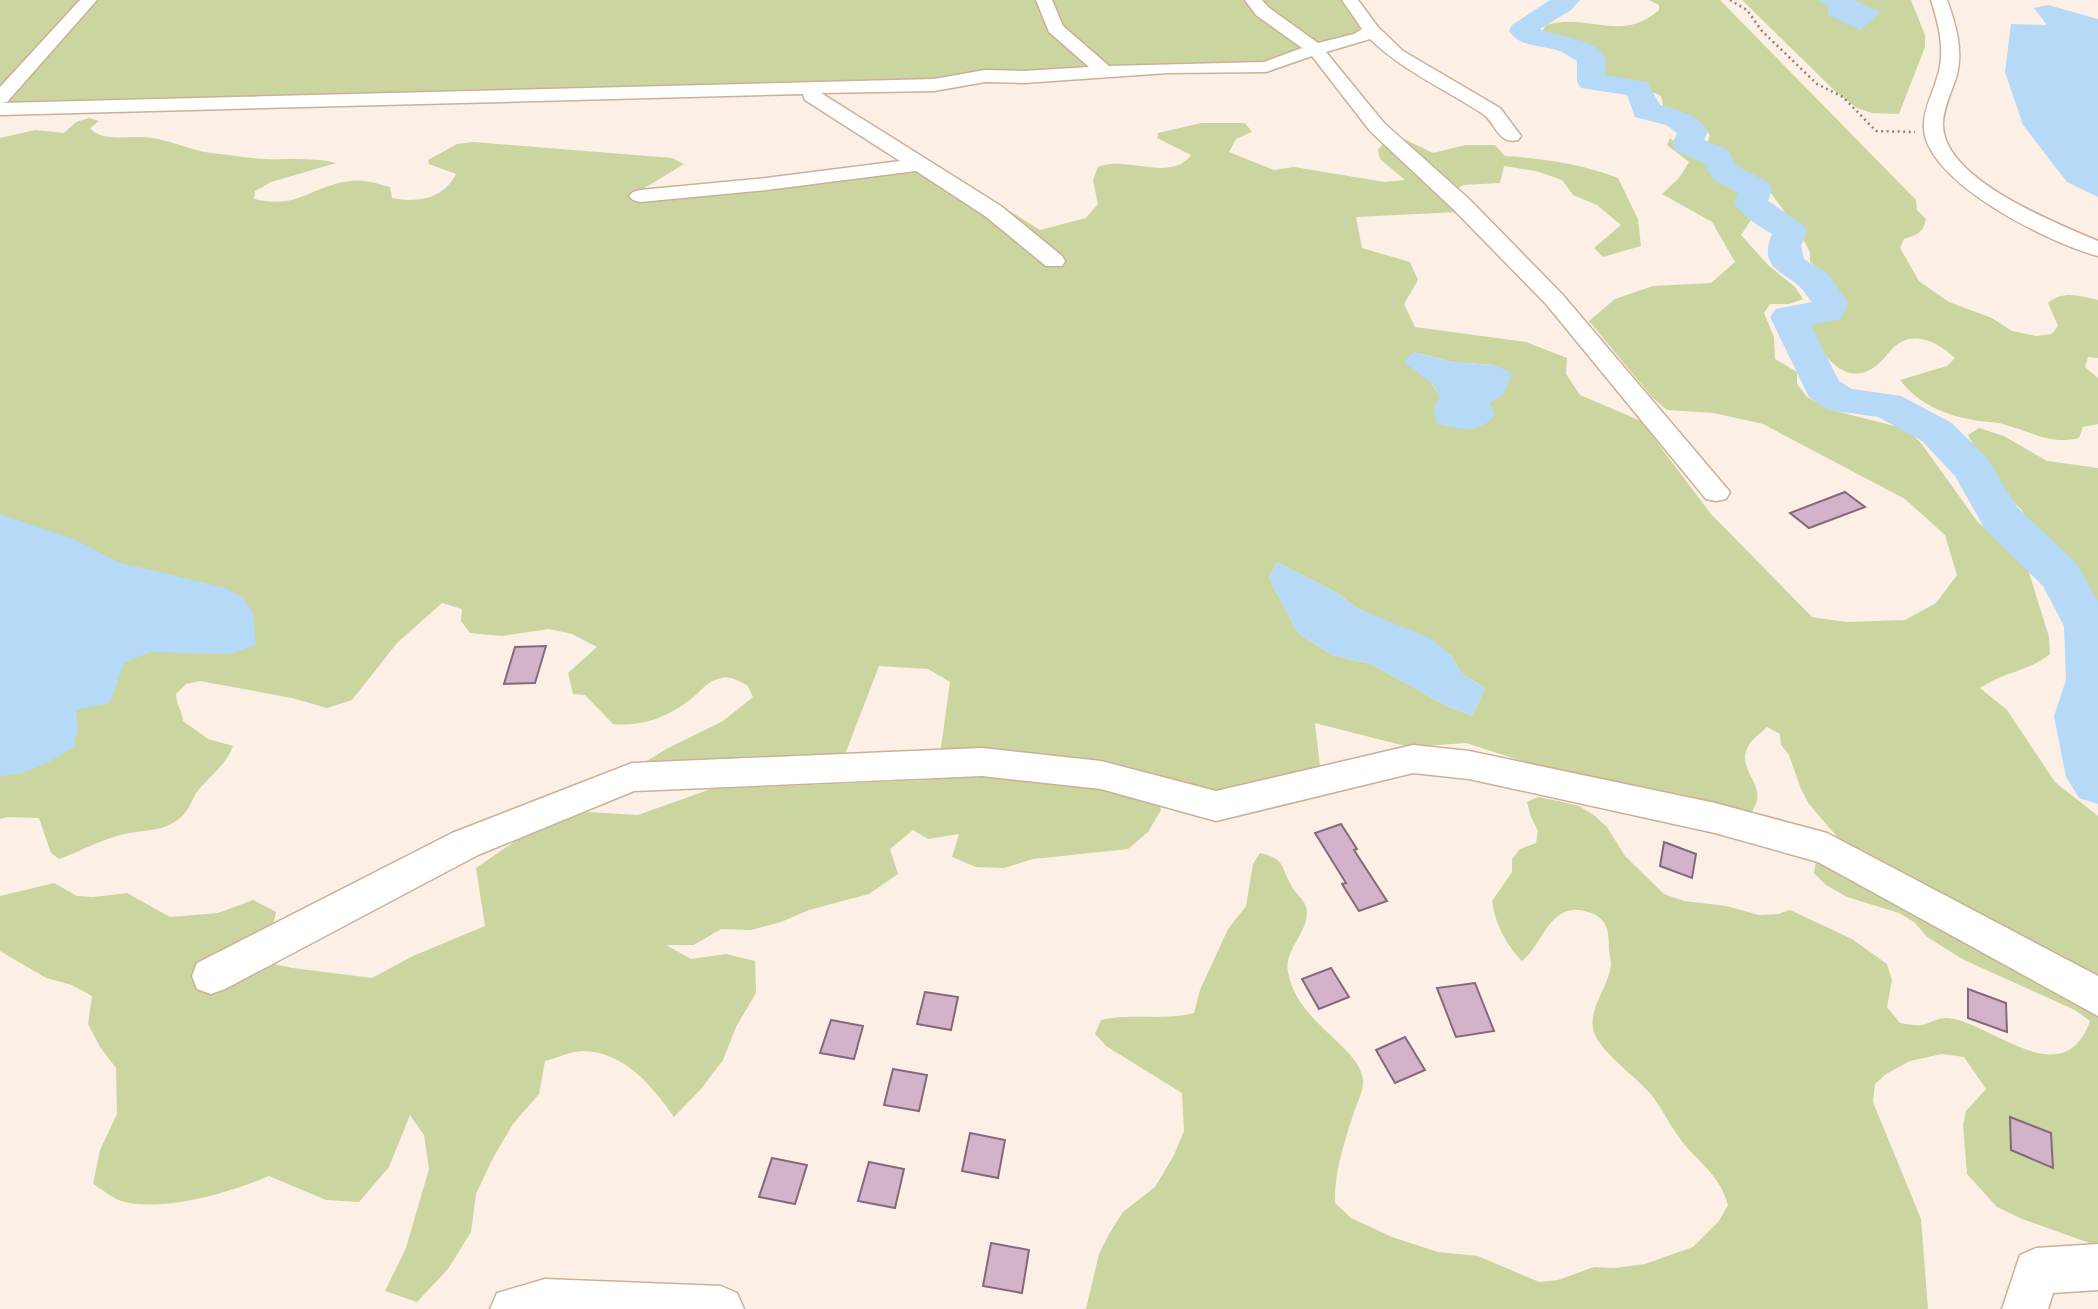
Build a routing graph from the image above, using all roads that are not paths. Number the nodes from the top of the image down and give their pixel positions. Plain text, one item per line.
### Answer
1 (89, 0) edge
2 (1044, 0) edge
3 (1253, 0) edge
4 (1350, 0) edge
5 (1939, 0) edge
6 (1372, 31) junction
7 (1315, 48) junction
8 (1103, 70) junction
9 (812, 87) junction
10 (0, 98) edge
11 (0, 108) edge
12 (1511, 136) dead end
13 (922, 164) junction
14 (640, 196) dead end
15 (2098, 249) edge
16 (1054, 261) dead end
17 (1716, 492) dead end
18 (211, 976) dead end
19 (2098, 997) edge
20 (2098, 1267) edge
21 (513, 1309) edge
22 (721, 1309) edge
23 (2025, 1309) edge

1 - 10 street
2 - 8 street
3 - 7 street
4 - 6 street
5 - 15 street
6 - 7 street
6 - 12 street
7 - 8 street
7 - 17 street
8 - 9 street
9 - 11 street
9 - 13 street
13 - 14 street
13 - 16 street
18 - 19 street
20 - 23 street
21 - 22 street

